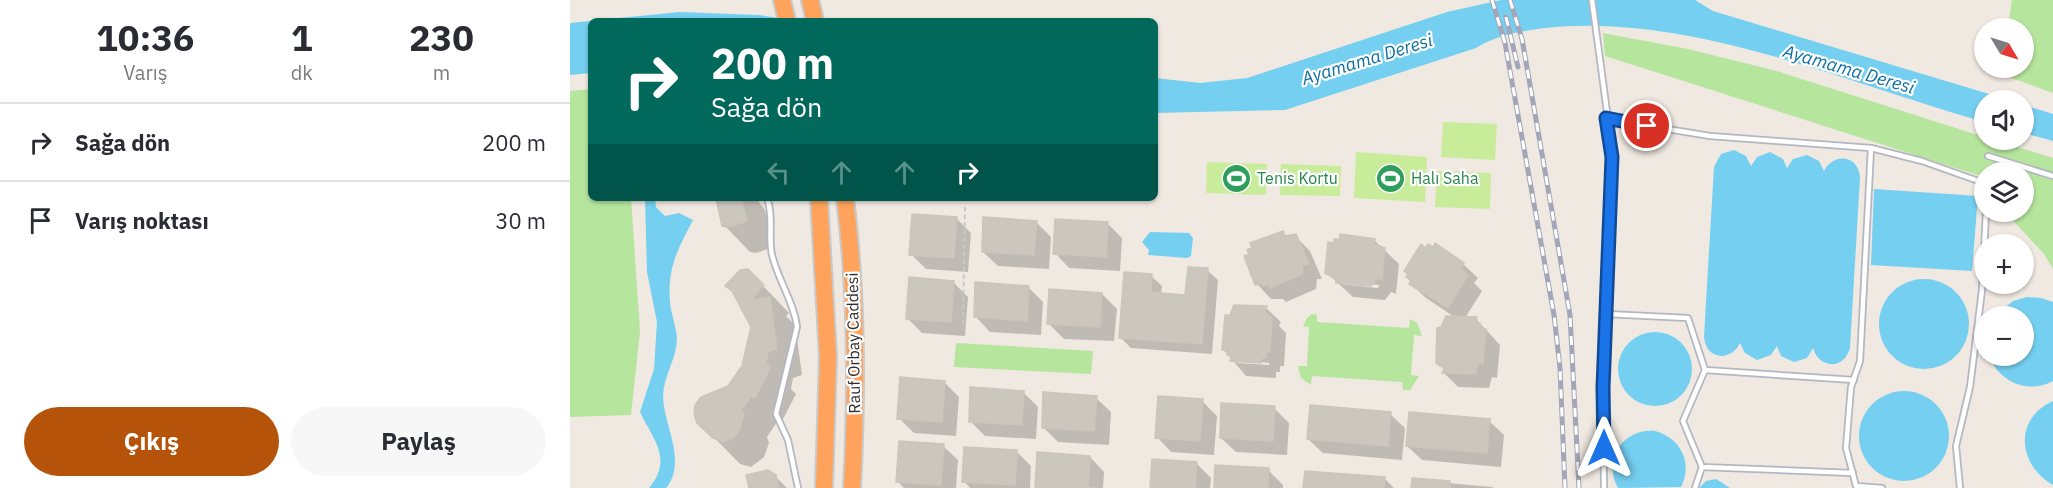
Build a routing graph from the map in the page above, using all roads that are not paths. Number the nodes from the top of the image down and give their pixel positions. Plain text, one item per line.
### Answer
1 (810, 0) edge
2 (1592, 0) edge
3 (814, 18) edge
4 (1606, 118) junction
5 (1872, 148) junction
6 (1988, 156) dead end
7 (2053, 176) edge
8 (1974, 179) edge
9 (768, 201) edge
10 (819, 201) edge
11 (845, 201) edge
12 (1985, 222) edge
13 (1606, 314) junction
14 (1706, 370) junction
15 (1854, 380) junction
16 (1702, 468) junction
17 (1852, 473) junction
18 (1856, 487) edge
19 (798, 488) edge
20 (824, 488) edge
21 (852, 488) edge
22 (1604, 488) edge
23 (1695, 488) edge
24 (1882, 488) edge
25 (1960, 488) edge

1 - 3 highway
2 - 4 lane
4 - 5 lane
4 - 13 lane
5 - 8 lane
5 - 15 lane
6 - 7 lane
9 - 19 lane
10 - 20 highway, Rauf Orbay Caddesi
11 - 21 highway, Rauf Orbay Caddesi
12 - 25 lane
13 - 14 lane
13 - 22 lane
14 - 15 lane
14 - 16 lane
15 - 17 lane
16 - 17 lane
16 - 23 lane
17 - 18 lane
18 - 24 lane

